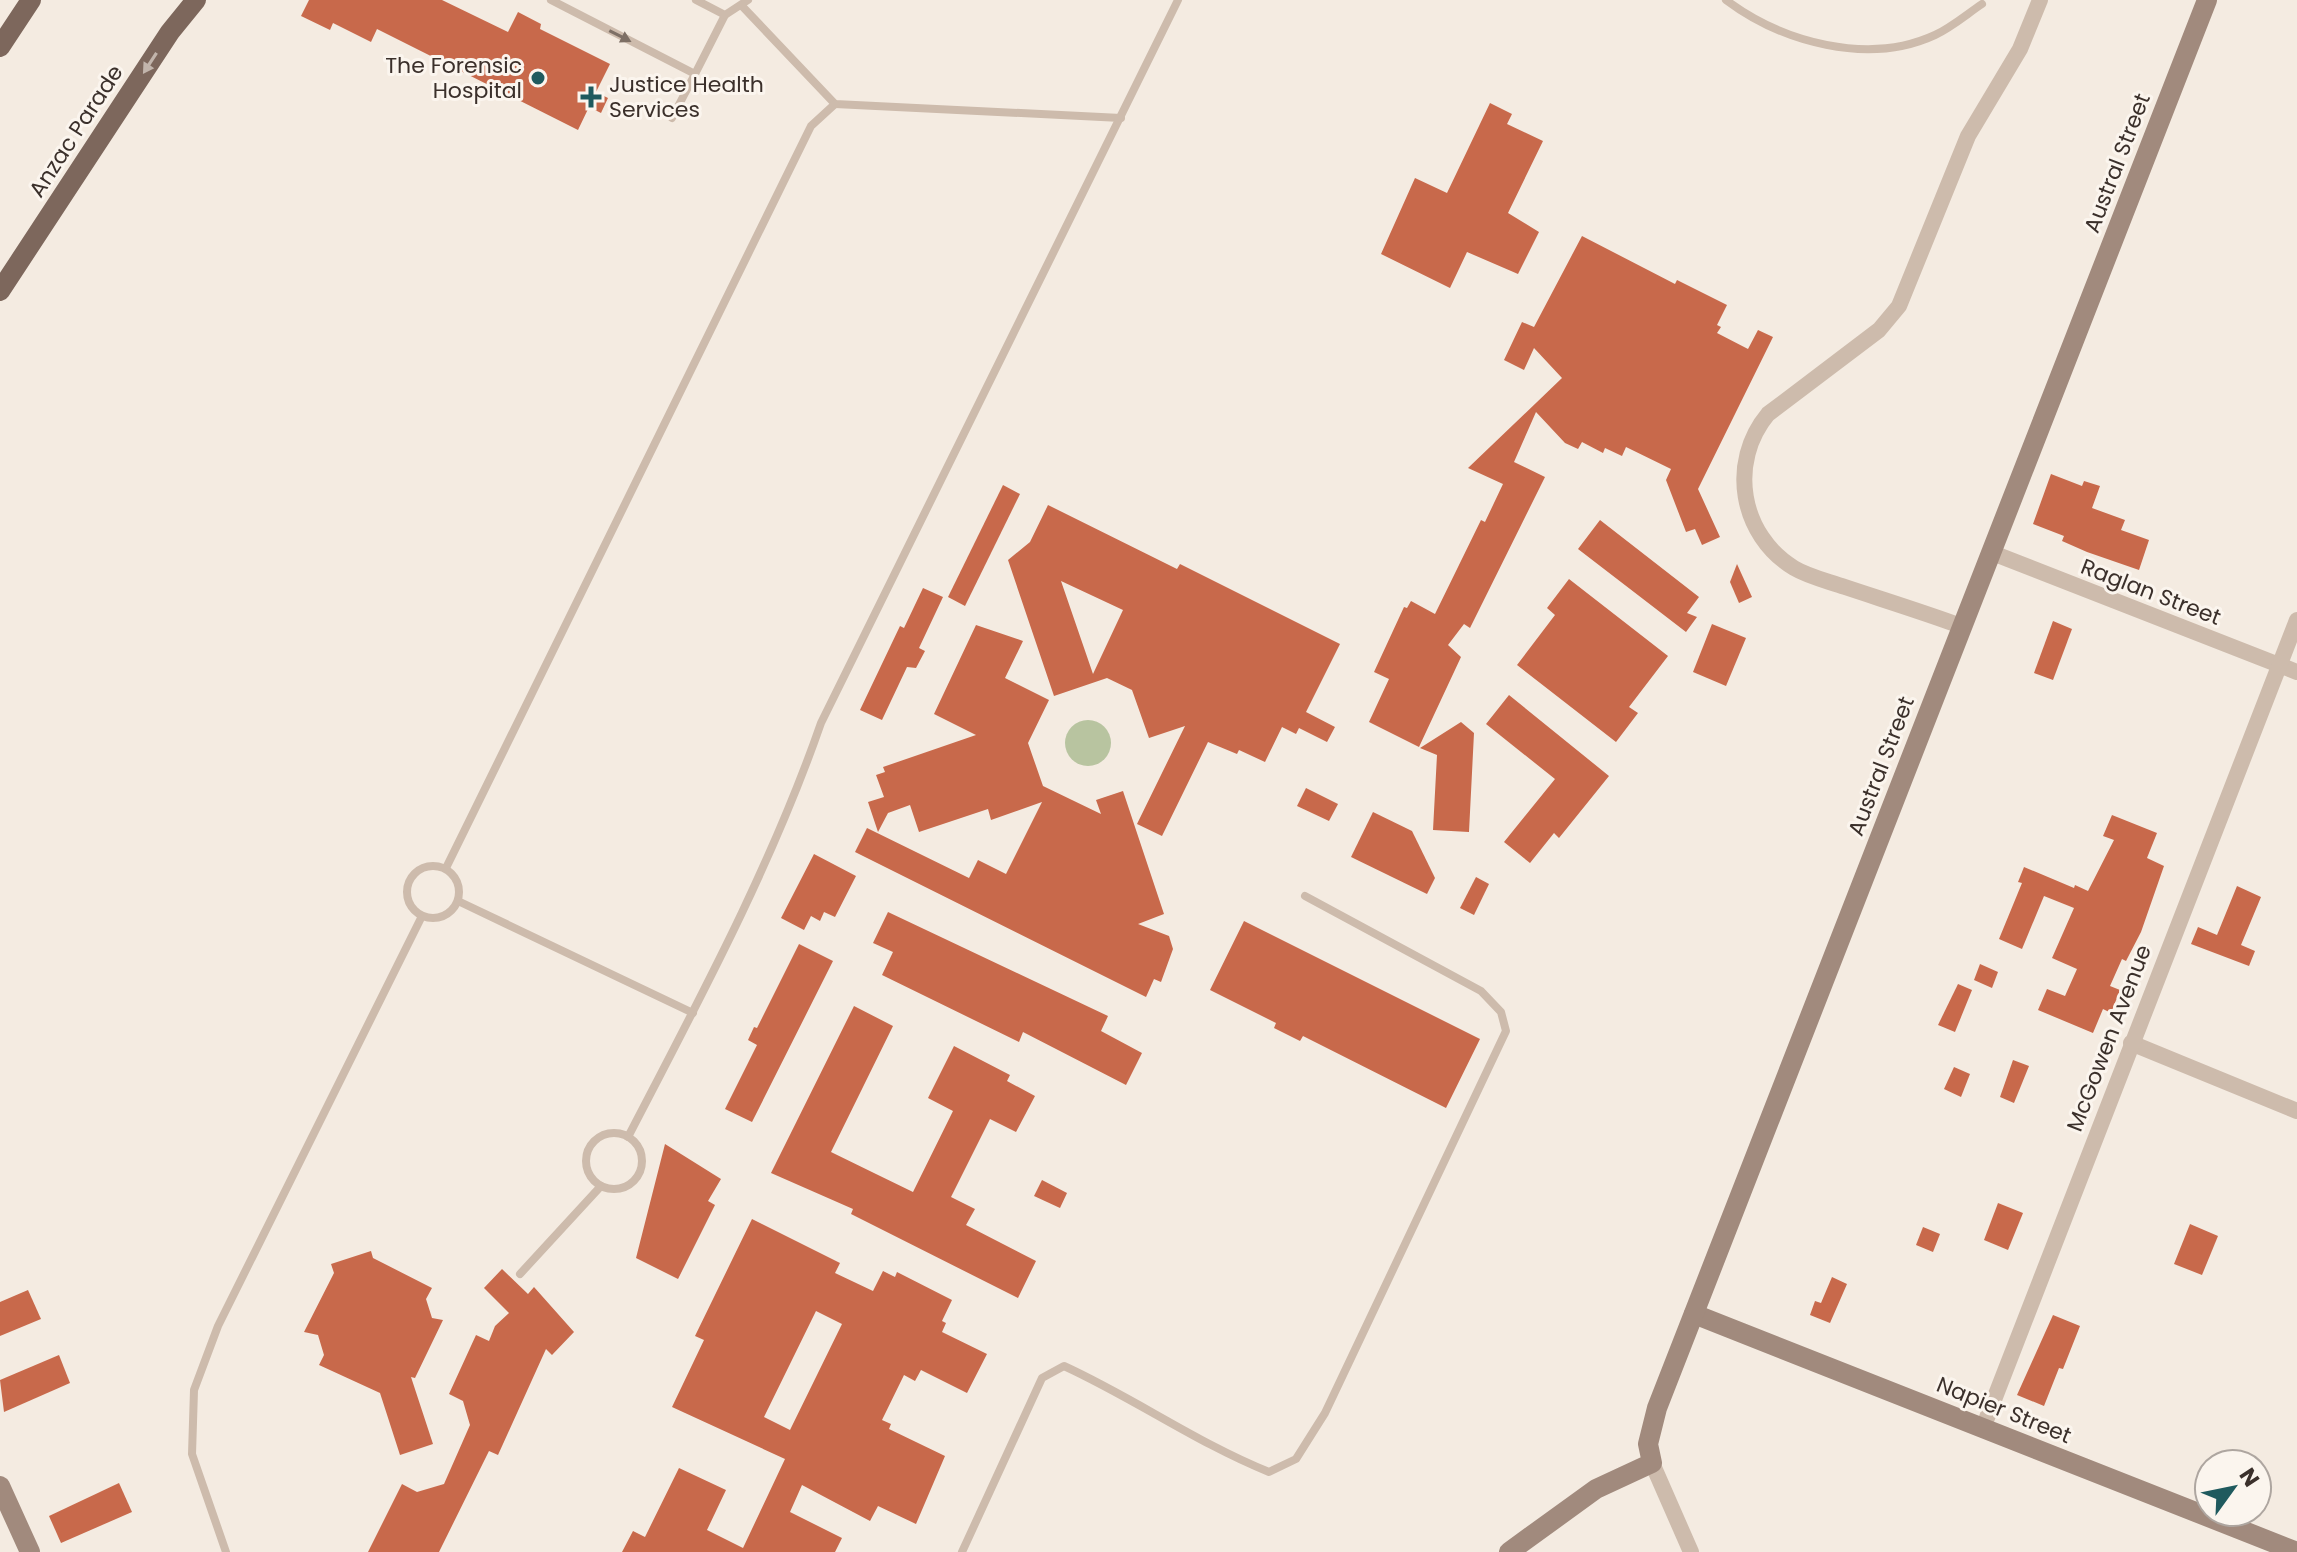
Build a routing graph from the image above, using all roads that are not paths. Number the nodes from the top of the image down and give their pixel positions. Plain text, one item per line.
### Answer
1 (31, 0) edge
2 (196, 0) edge
3 (551, 0) edge
4 (696, 0) edge
5 (1178, 0) edge
6 (1726, 0) edge
7 (2040, 0) edge
8 (2207, 0) edge
9 (745, 3) edge
10 (1982, 4) dead end
11 (725, 15) junction
12 (0, 47) edge
13 (695, 74) junction
14 (835, 104) junction
15 (672, 118) dead end
16 (1121, 118) junction
17 (0, 291) edge
18 (1990, 552) junction
19 (2297, 620) edge
20 (1961, 626) junction
21 (2280, 666) junction
22 (2297, 672) edge
23 (446, 868) junction
24 (1305, 896) dead end
25 (458, 901) junction
26 (422, 916) junction
27 (693, 1013) junction
28 (2131, 1043) junction
29 (2297, 1111) edge
30 (628, 1137) junction
31 (601, 1186) junction
32 (520, 1274) dead end
33 (1694, 1314) junction
34 (1983, 1428) junction
35 (1652, 1463) junction
36 (0, 1486) edge
37 (2293, 1546) edge
38 (30, 1552) edge
39 (226, 1552) edge
40 (962, 1552) edge
41 (1509, 1552) edge
42 (1691, 1552) edge

1 - 12 main road
2 -> 17 main road, Anzac Parade
3 -> 13 lane
4 - 11 lane
5 - 16 lane
6 - 10 lane
7 - 20 street
8 - 18 street, Austral Street
9 - 11 lane
9 - 14 lane
11 - 13 lane
13 - 15 lane
14 - 16 lane
14 - 23 lane
16 - 27 lane
18 - 20 street, Austral Street
18 - 21 street, Raglan Street
19 - 21 street, McGowen Avenue
20 - 33 street, Austral Street
21 - 22 street, Raglan Street
21 - 28 street, McGowen Avenue
23 - 25 lane
23 - 26 lane
24 - 40 lane
25 - 26 lane
25 - 27 lane
26 - 39 lane
27 - 30 lane
28 - 29 street
28 - 34 street, McGowen Avenue
30 - 31 lane
30 - 31 lane
31 - 32 lane
33 - 34 street, Napier Street
33 - 35 street, Austral Street
34 - 37 street, Napier Street
35 - 41 street
35 - 42 street, Austral Street
36 - 38 street

